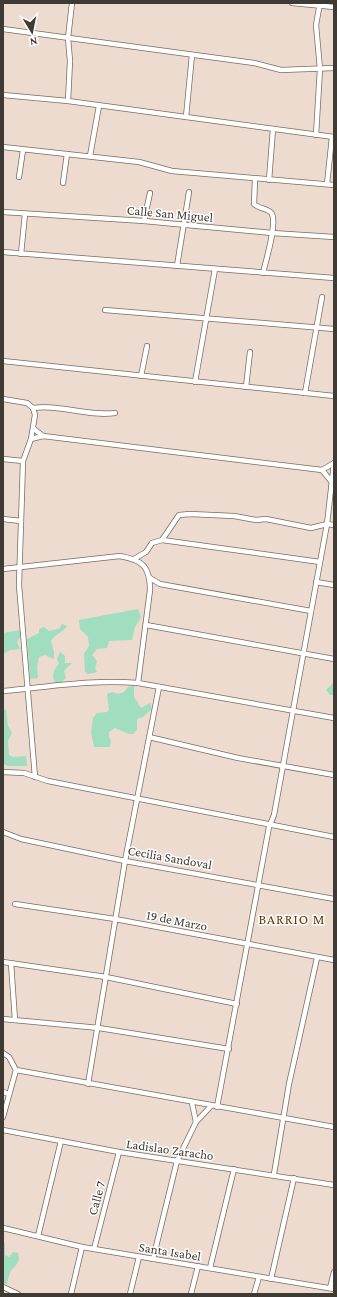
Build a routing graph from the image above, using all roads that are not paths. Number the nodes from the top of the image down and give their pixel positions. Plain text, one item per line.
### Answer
1 (72, 3) edge
2 (292, 3) edge
3 (320, 4) edge
4 (334, 7) edge
5 (3, 29) edge
6 (68, 38) junction
7 (192, 55) junction
8 (334, 68) edge
9 (320, 69) junction
10 (3, 95) edge
11 (68, 101) junction
12 (99, 106) junction
13 (186, 117) junction
14 (273, 129) junction
15 (316, 135) junction
16 (333, 137) edge
17 (3, 148) edge
18 (23, 150) junction
19 (67, 154) junction
20 (90, 156) junction
21 (19, 178) dead end
22 (255, 179) junction
23 (268, 180) junction
24 (63, 183) dead end
25 (327, 184) junction
26 (334, 185) edge
27 (189, 192) dead end
28 (150, 193) dead end
29 (3, 212) edge
30 (25, 214) junction
31 (144, 221) junction
32 (184, 225) junction
33 (272, 233) junction
34 (334, 237) edge
35 (3, 252) edge
36 (21, 254) junction
37 (177, 266) junction
38 (214, 269) junction
39 (263, 273) junction
40 (334, 278) edge
41 (322, 298) dead end
42 (105, 310) dead end
43 (206, 319) junction
44 (316, 328) junction
45 (334, 329) edge
46 (147, 346) dead end
47 (250, 352) dead end
48 (3, 361) edge
49 (141, 376) junction
50 (195, 382) junction
51 (246, 387) junction
52 (305, 393) junction
53 (334, 396) edge
54 (3, 399) edge
55 (33, 408) junction
56 (115, 413) dead end
57 (34, 429) junction
58 (43, 436) junction
59 (31, 439) junction
60 (3, 459) edge
61 (24, 461) junction
62 (334, 463) edge
63 (322, 470) junction
64 (331, 482) junction
65 (3, 519) edge
66 (21, 521) junction
67 (327, 524) junction
68 (334, 525) edge
69 (162, 540) junction
70 (134, 559) junction
71 (320, 562) junction
72 (19, 568) junction
73 (3, 569) edge
74 (150, 578) junction
75 (316, 582) junction
76 (334, 585) edge
77 (311, 611) junction
78 (146, 625) junction
79 (303, 654) junction
80 (334, 659) edge
81 (138, 683) junction
82 (159, 687) junction
83 (28, 689) junction
84 (3, 691) edge
85 (292, 710) junction
86 (334, 718) edge
87 (149, 737) junction
88 (283, 766) junction
89 (3, 772) edge
90 (334, 775) edge
91 (35, 777) junction
92 (137, 799) junction
93 (270, 825) junction
94 (3, 832) edge
95 (334, 837) edge
96 (125, 861) junction
97 (258, 884) junction
98 (334, 899) edge
99 (15, 904) dead end
100 (115, 919) junction
101 (247, 944) junction
102 (317, 958) junction
103 (334, 960) edge
104 (3, 962) edge
105 (11, 963) junction
106 (106, 977) junction
107 (237, 1004) junction
108 (3, 1019) edge
109 (15, 1020) junction
110 (99, 1028) junction
111 (229, 1049) junction
112 (3, 1053) edge
113 (16, 1070) junction
114 (88, 1084) junction
115 (3, 1092) edge
116 (9, 1094) junction
117 (192, 1103) junction
118 (211, 1106) junction
119 (217, 1107) junction
120 (3, 1117) edge
121 (284, 1119) junction
122 (196, 1122) junction
123 (334, 1127) edge
124 (3, 1130) edge
125 (61, 1141) junction
126 (119, 1152) junction
127 (177, 1161) junction
128 (234, 1169) junction
129 (274, 1174) junction
130 (294, 1178) junction
131 (334, 1184) edge
132 (3, 1228) edge
133 (38, 1236) junction
134 (82, 1247) junction
135 (94, 1249) junction
136 (139, 1257) junction
137 (153, 1260) junction
138 (198, 1266) junction
139 (210, 1268) junction
140 (334, 1272) edge
141 (259, 1277) junction
142 (271, 1280) junction
143 (3, 1287) edge
144 (332, 1288) edge
145 (18, 1294) edge
146 (71, 1294) edge
147 (130, 1294) edge
148 (191, 1294) edge
149 (254, 1294) edge

1 - 6 street
2 - 3 street
3 - 4 street
3 - 9 street
5 - 6 street
6 - 7 street
6 - 11 street
7 - 9 street
7 - 13 street
8 - 9 street
9 - 15 street
10 - 11 street
11 - 12 street
12 - 13 street
12 - 20 street
13 - 14 street
14 - 15 street
14 - 23 street
15 - 16 street
16 - 25 street
17 - 18 street
18 - 19 street
18 - 21 street
19 - 20 street
19 - 24 street
20 - 22 street
22 - 23 street
22 - 33 street
23 - 25 street
25 - 26 street
27 - 32 street
28 - 31 street
29 - 30 street, Calle San Miguel
30 - 31 street, Calle San Miguel
30 - 36 street
31 - 32 street, Calle San Miguel
32 - 33 street, Calle San Miguel
32 - 37 street
33 - 34 street, Calle San Miguel
33 - 39 street
35 - 36 street
36 - 37 street
37 - 38 street
38 - 39 street
38 - 43 street
39 - 40 street
41 - 44 street
42 - 43 street
43 - 44 street
43 - 50 street
44 - 45 street
44 - 52 street
46 - 49 street
47 - 51 street
48 - 49 street
49 - 50 street
50 - 51 street
51 - 52 street
52 - 53 street
54 - 55 street
55 - 56 street
55 - 57 street
57 - 58 street
57 - 59 street
58 - 59 street
58 - 63 street
59 - 61 street
60 - 61 street
61 - 66 street
62 - 63 street
62 - 64 street
63 - 64 street
64 - 67 street
65 - 66 street
66 - 72 street
67 - 68 street
67 - 69 street
67 - 71 street
69 - 70 street
69 - 71 street
70 - 72 street
70 - 74 street
71 - 75 street
72 - 73 street
72 - 83 street
74 - 77 street
74 - 78 street
75 - 76 street
75 - 77 street
77 - 79 street
78 - 79 street
78 - 81 street
79 - 80 street
79 - 85 street
81 - 82 street
81 - 83 street
82 - 85 street
82 - 87 street
83 - 84 street
83 - 91 street
85 - 86 street
85 - 88 street
87 - 88 street
87 - 92 street
88 - 90 street
88 - 93 street
89 - 91 street
91 - 92 street
92 - 93 street
92 - 96 street
93 - 95 street
93 - 97 street
94 - 96 street, Cecilia Sandoval
96 - 97 street, Cecilia Sandoval
96 - 100 street
97 - 98 street, Cecilia Sandoval
97 - 101 street
99 - 100 street, 19 de Marzo
100 - 101 street, 19 de Marzo
100 - 106 street
101 - 102 street, 19 de Marzo
101 - 107 street
102 - 103 street, 19 de Marzo
102 - 121 street
104 - 105 street
105 - 106 street
105 - 109 street
106 - 107 street
106 - 110 street
107 - 111 street
108 - 109 street
109 - 110 street
110 - 111 street
110 - 114 street
111 - 119 street
112 - 113 street
113 - 114 street
113 - 116 street
114 - 117 street
115 - 116 street
116 - 120 street
117 - 118 street
117 - 122 street
118 - 119 street
118 - 122 street
119 - 121 street
121 - 123 street
121 - 129 street
122 - 127 street
124 - 125 street, Ladislao Zaracho
125 - 126 street, Ladislao Zaracho
125 - 133 street
126 - 127 street, Ladislao Zaracho
126 - 135 street, Calle 7
127 - 128 street, Ladislao Zaracho
127 - 137 street
128 - 129 street, Ladislao Zaracho
128 - 139 street
129 - 130 street, Ladislao Zaracho
130 - 131 street, Ladislao Zaracho
130 - 142 street
132 - 133 street, Santa Isabel
133 - 134 street, Santa Isabel
134 - 135 street, Santa Isabel
134 - 146 street
135 - 136 street, Santa Isabel
136 - 137 street, Santa Isabel
136 - 147 street
137 - 138 street, Santa Isabel
138 - 139 street, Santa Isabel
138 - 148 street
139 - 141 street, Santa Isabel
140 - 144 street
141 - 142 street, Santa Isabel
141 - 149 street
142 - 144 street, Santa Isabel
143 - 145 street

